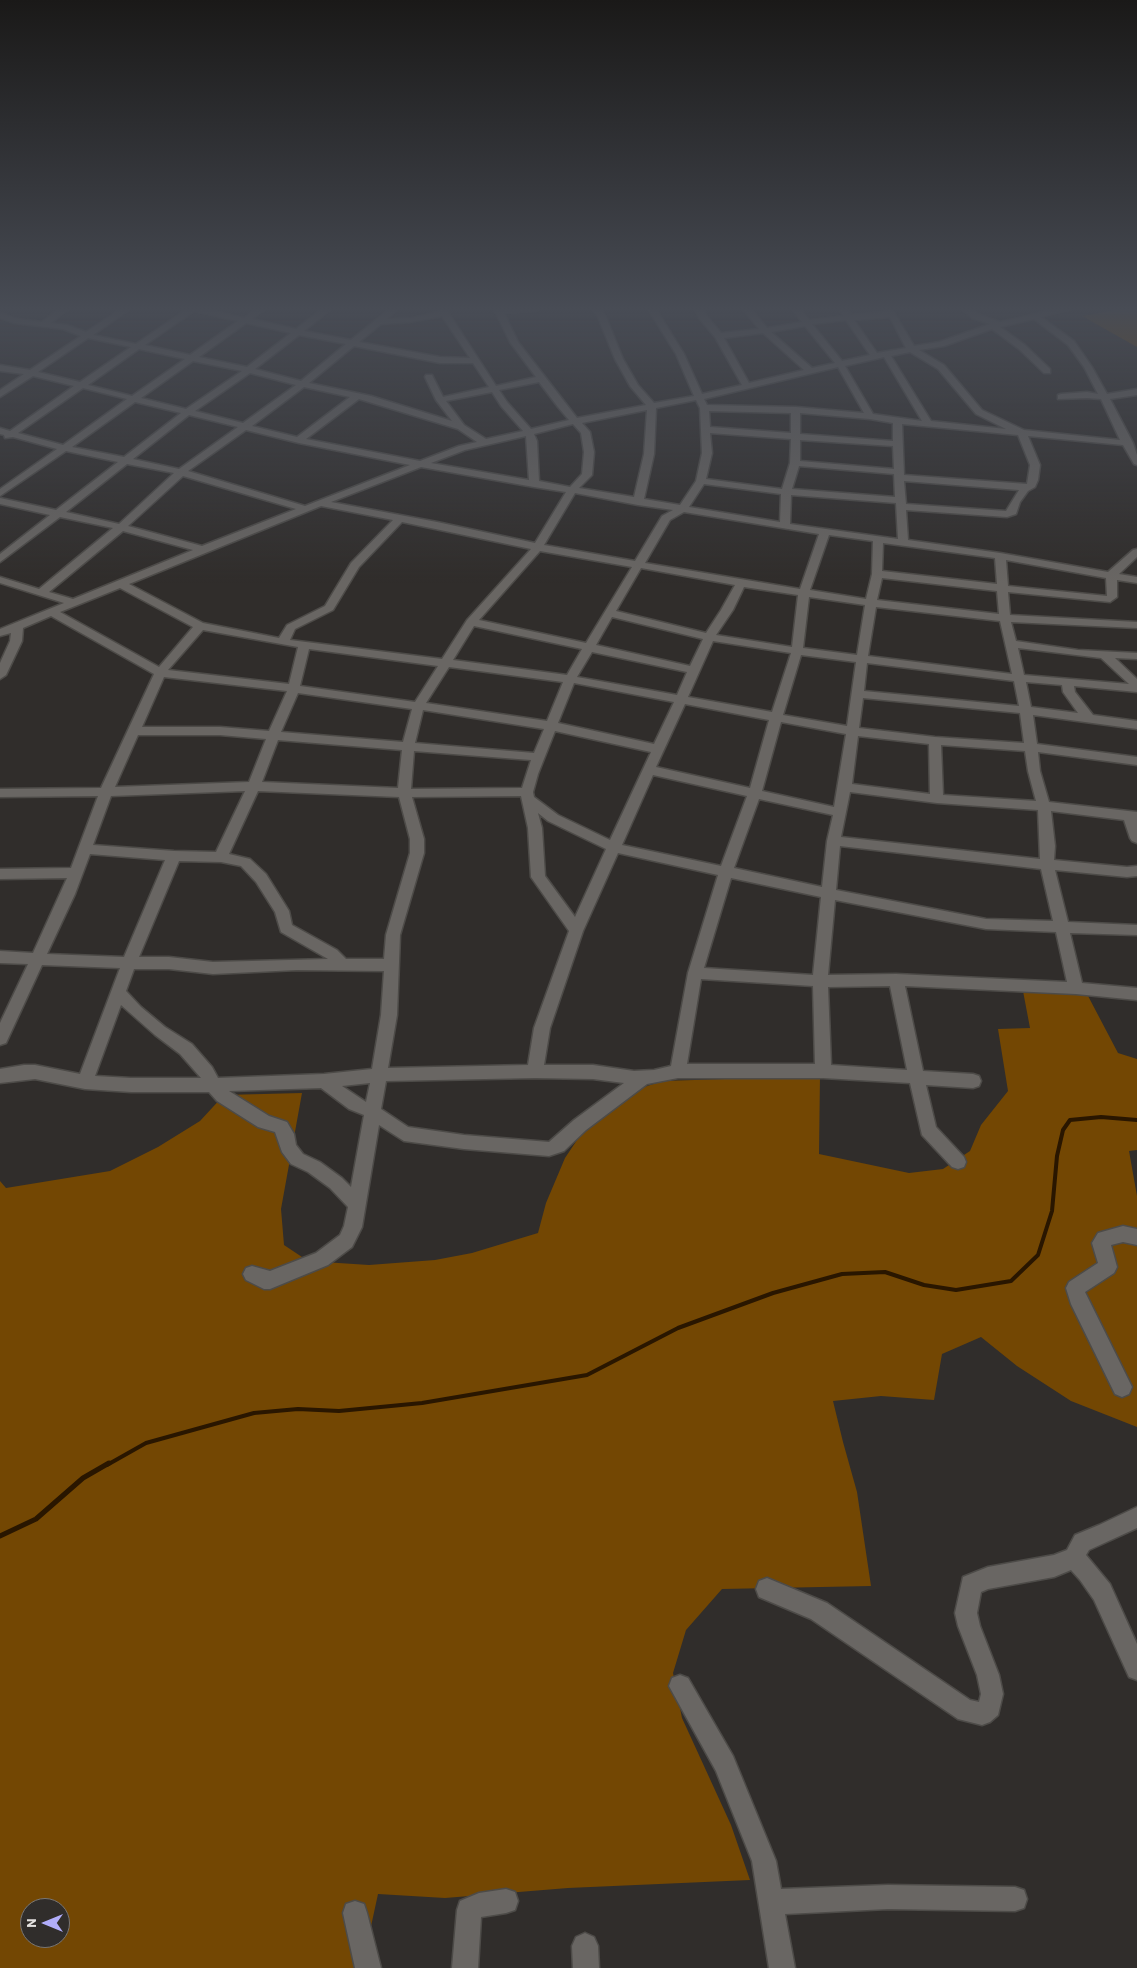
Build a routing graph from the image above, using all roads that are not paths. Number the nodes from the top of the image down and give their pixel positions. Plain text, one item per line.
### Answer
1 (60, 401) edge
2 (133, 401) edge
3 (137, 401) edge
4 (204, 401) edge
5 (280, 401) edge
6 (351, 401) edge
7 (373, 401) edge
8 (441, 401) edge
9 (502, 401) edge
10 (558, 401) edge
11 (647, 401) edge
12 (707, 401) edge
13 (861, 401) edge
14 (914, 401) edge
15 (970, 401) edge
16 (1106, 401) edge
17 (702, 403) junction
18 (652, 406) junction
19 (796, 410) junction
20 (186, 413) junction
21 (870, 416) junction
22 (576, 421) junction
23 (898, 421) junction
24 (929, 425) junction
25 (243, 427) junction
26 (461, 427) junction
27 (707, 430) junction
28 (0, 431) edge
29 (528, 432) junction
30 (12, 433) junction
31 (1022, 433) junction
32 (795, 437) junction
33 (299, 440) junction
34 (0, 441) edge
35 (484, 442) junction
36 (1128, 443) junction
37 (897, 444) junction
38 (65, 448) junction
39 (126, 460) junction
40 (1137, 462) edge
41 (795, 463) junction
42 (419, 464) junction
43 (180, 472) junction
44 (899, 475) junction
45 (701, 481) junction
46 (534, 484) junction
47 (1025, 488) junction
48 (572, 490) junction
49 (786, 492) junction
50 (0, 493) edge
51 (0, 501) edge
52 (638, 502) junction
53 (319, 503) junction
54 (901, 503) junction
55 (683, 508) junction
56 (305, 509) junction
57 (57, 514) junction
58 (400, 518) junction
59 (785, 526) junction
60 (121, 527) junction
61 (825, 532) junction
62 (878, 539) junction
63 (904, 543) junction
64 (538, 547) junction
65 (204, 550) junction
66 (1137, 552) edge
67 (1000, 556) junction
68 (0, 559) edge
69 (638, 564) junction
70 (877, 574) junction
71 (1111, 575) junction
72 (0, 580) edge
73 (1137, 580) edge
74 (741, 583) junction
75 (121, 584) junction
76 (1002, 588) junction
77 (42, 592) junction
78 (804, 593) junction
79 (75, 603) junction
80 (871, 603) junction
81 (1082, 610) junction
82 (53, 613) junction
83 (609, 613) junction
84 (1005, 618) junction
85 (470, 622) junction
86 (1137, 625) edge
87 (200, 626) junction
88 (17, 627) junction
89 (0, 633) edge
90 (709, 637) junction
91 (283, 642) junction
92 (304, 644) junction
93 (1010, 644) junction
94 (590, 646) junction
95 (797, 651) junction
96 (1105, 655) junction
97 (1137, 656) edge
98 (861, 659) junction
99 (445, 663) junction
100 (694, 670) junction
101 (160, 673) junction
102 (0, 675) edge
103 (1017, 678) junction
104 (570, 679) junction
105 (1067, 682) junction
106 (1137, 687) edge
107 (294, 688) junction
108 (857, 694) junction
109 (681, 699) junction
110 (418, 707) junction
111 (1026, 710) junction
112 (776, 718) junction
113 (1090, 718) junction
114 (1137, 725) edge
115 (552, 726) junction
116 (135, 731) junction
117 (852, 731) junction
118 (273, 736) junction
119 (935, 741) junction
120 (1031, 746) junction
121 (408, 747) junction
122 (658, 749) junction
123 (539, 757) junction
124 (1137, 761) edge
125 (649, 770) junction
126 (254, 786) junction
127 (845, 788) junction
128 (106, 792) junction
129 (755, 792) junction
130 (0, 793) edge
131 (404, 793) junction
132 (527, 795) junction
133 (938, 799) junction
134 (1044, 806) junction
135 (839, 812) junction
136 (1133, 817) edge
137 (1137, 838) edge
138 (834, 841) junction
139 (614, 848) junction
140 (85, 849) junction
141 (174, 856) junction
142 (221, 857) junction
143 (1046, 864) junction
144 (726, 870) junction
145 (1137, 870) edge
146 (76, 873) junction
147 (0, 874) edge
148 (830, 894) junction
149 (1063, 928) junction
150 (1137, 930) edge
151 (576, 931) junction
152 (0, 957) edge
153 (38, 959) junction
154 (129, 963) junction
155 (342, 964) junction
156 (393, 965) junction
157 (695, 973) junction
158 (896, 980) junction
159 (820, 981) junction
160 (1076, 988) junction
161 (118, 992) junction
162 (1137, 994) edge
163 (0, 1036) edge
164 (535, 1071) junction
165 (678, 1071) junction
166 (823, 1071) junction
167 (378, 1075) junction
168 (0, 1076) edge
169 (917, 1076) junction
170 (643, 1078) junction
171 (324, 1081) junction
172 (973, 1081) dead end
173 (84, 1082) junction
174 (212, 1085) junction
175 (371, 1111) junction
176 (958, 1162) dead end
177 (357, 1205) junction
178 (1137, 1237) edge
179 (252, 1274) dead end
180 (1122, 1387) dead end
181 (1137, 1517) edge
182 (1074, 1558) junction
183 (768, 1589) dead end
184 (1137, 1669) edge
185 (680, 1686) dead end
186 (1015, 1898) dead end
187 (506, 1901) dead end
188 (772, 1902) junction
189 (355, 1913) dead end
190 (368, 1968) edge
191 (466, 1968) edge
192 (782, 1968) edge

1 - 30 street
2 - 38 street
3 - 20 street
4 - 20 street
5 - 25 street
6 - 33 street
7 - 26 street
8 - 26 street
9 - 29 street
10 - 22 street
11 - 18 street
12 - 17 street
13 - 21 street
14 - 24 street
15 - 31 street
16 - 36 street
17 - 18 street
17 - 19 street
17 - 27 street
18 - 22 street
18 - 52 street
19 - 21 street
19 - 32 street
20 - 25 street
20 - 39 street
21 - 23 street
22 - 29 street
22 - 48 street
23 - 24 street
23 - 37 street
24 - 31 street
25 - 33 street
25 - 43 street
26 - 35 street
27 - 32 street
27 - 45 street
28 - 30 street
29 - 35 street
29 - 46 street
30 - 34 street
30 - 38 street
31 - 36 street
31 - 47 street
32 - 37 street
32 - 41 street
33 - 42 street
35 - 42 street
36 - 40 street
37 - 44 street
38 - 39 street
38 - 50 street
39 - 43 street
39 - 57 street
41 - 44 street
41 - 49 street
42 - 46 street
42 - 53 street
43 - 56 street
43 - 60 street
44 - 47 street
44 - 54 street
45 - 49 street
45 - 55 street
46 - 48 street
47 - 54 street
48 - 52 street
48 - 64 street
49 - 54 street
49 - 59 street
51 - 57 street
52 - 55 street
53 - 56 street
53 - 58 street
54 - 63 street
55 - 59 street
55 - 69 street
56 - 65 street
57 - 60 street
57 - 68 street
58 - 64 street
58 - 91 street
59 - 61 street
60 - 65 street
60 - 77 street
61 - 62 street
61 - 78 street
62 - 63 street
62 - 70 street
63 - 67 street
64 - 69 street
64 - 85 street
65 - 75 street
66 - 71 street
67 - 71 street
67 - 76 street
69 - 74 street
69 - 83 street
70 - 76 street
70 - 80 street
71 - 73 street
71 - 81 street
72 - 77 street
74 - 78 street
74 - 90 street
75 - 79 street
75 - 87 street
76 - 81 street
76 - 84 street
77 - 79 street
78 - 80 street
78 - 95 street
79 - 82 street
80 - 84 street
80 - 98 street
81 - 84 street
81 - 86 street
82 - 88 street
82 - 101 street
83 - 90 street
83 - 94 street
84 - 93 street
85 - 94 street
85 - 99 street
87 - 91 street
87 - 101 street
88 - 89 street
88 - 102 street
90 - 95 street
90 - 100 street
91 - 92 street
92 - 99 street
92 - 107 street
93 - 96 street
93 - 103 street
94 - 100 street
94 - 104 street
95 - 98 street
95 - 112 street
96 - 97 street
96 - 106 street
98 - 103 street
98 - 108 street
99 - 104 street
99 - 110 street
100 - 109 street
101 - 107 street
101 - 116 street
103 - 105 street
103 - 111 street
104 - 109 street
104 - 115 street
105 - 106 street
105 - 113 street
107 - 110 street
107 - 118 street
108 - 111 street
108 - 117 street
109 - 112 street
109 - 122 street
110 - 115 street
110 - 121 street
111 - 113 street
111 - 120 street
112 - 117 street
112 - 129 street
113 - 114 street
115 - 122 street
115 - 123 street
116 - 118 street
116 - 128 street
117 - 119 street
117 - 127 street
118 - 121 street
118 - 126 street
119 - 120 street
119 - 133 street
120 - 124 street
120 - 134 street
121 - 123 street
121 - 131 street
122 - 125 street
123 - 132 street
125 - 129 street
125 - 139 street
126 - 128 street
126 - 131 street
126 - 142 street
127 - 133 street
127 - 135 street
128 - 130 street
128 - 140 street
129 - 135 street
129 - 144 street
131 - 132 street
131 - 156 street
132 - 139 street
132 - 151 street
133 - 134 street
134 - 136 street
134 - 143 street
135 - 138 street
136 - 137 street
138 - 143 street
138 - 148 street
139 - 144 street
139 - 151 street
140 - 141 street
140 - 146 street
141 - 142 street
141 - 154 street
142 - 155 street
143 - 145 street
143 - 149 street
144 - 148 street
144 - 157 street
146 - 147 street
146 - 153 street
148 - 149 street
148 - 159 street
149 - 150 street
149 - 160 street
151 - 164 street
152 - 153 street
153 - 154 street
153 - 163 street
154 - 155 street
154 - 161 street
155 - 156 street
156 - 167 street
157 - 159 street
157 - 165 street
158 - 159 street
158 - 160 street
158 - 169 street
159 - 166 street
160 - 162 street
161 - 173 street
161 - 174 street
164 - 167 street
164 - 170 street
165 - 166 street
165 - 170 street
166 - 169 street
167 - 171 street
167 - 175 street
168 - 173 street
169 - 172 street
169 - 176 street
170 - 175 street
171 - 174 street
171 - 175 street
173 - 174 street
174 - 177 street
175 - 177 street
177 - 179 street
178 - 180 street
181 - 182 street
182 - 183 street
182 - 184 street
185 - 188 street
186 - 188 street
187 - 191 street
188 - 192 street
189 - 190 street

